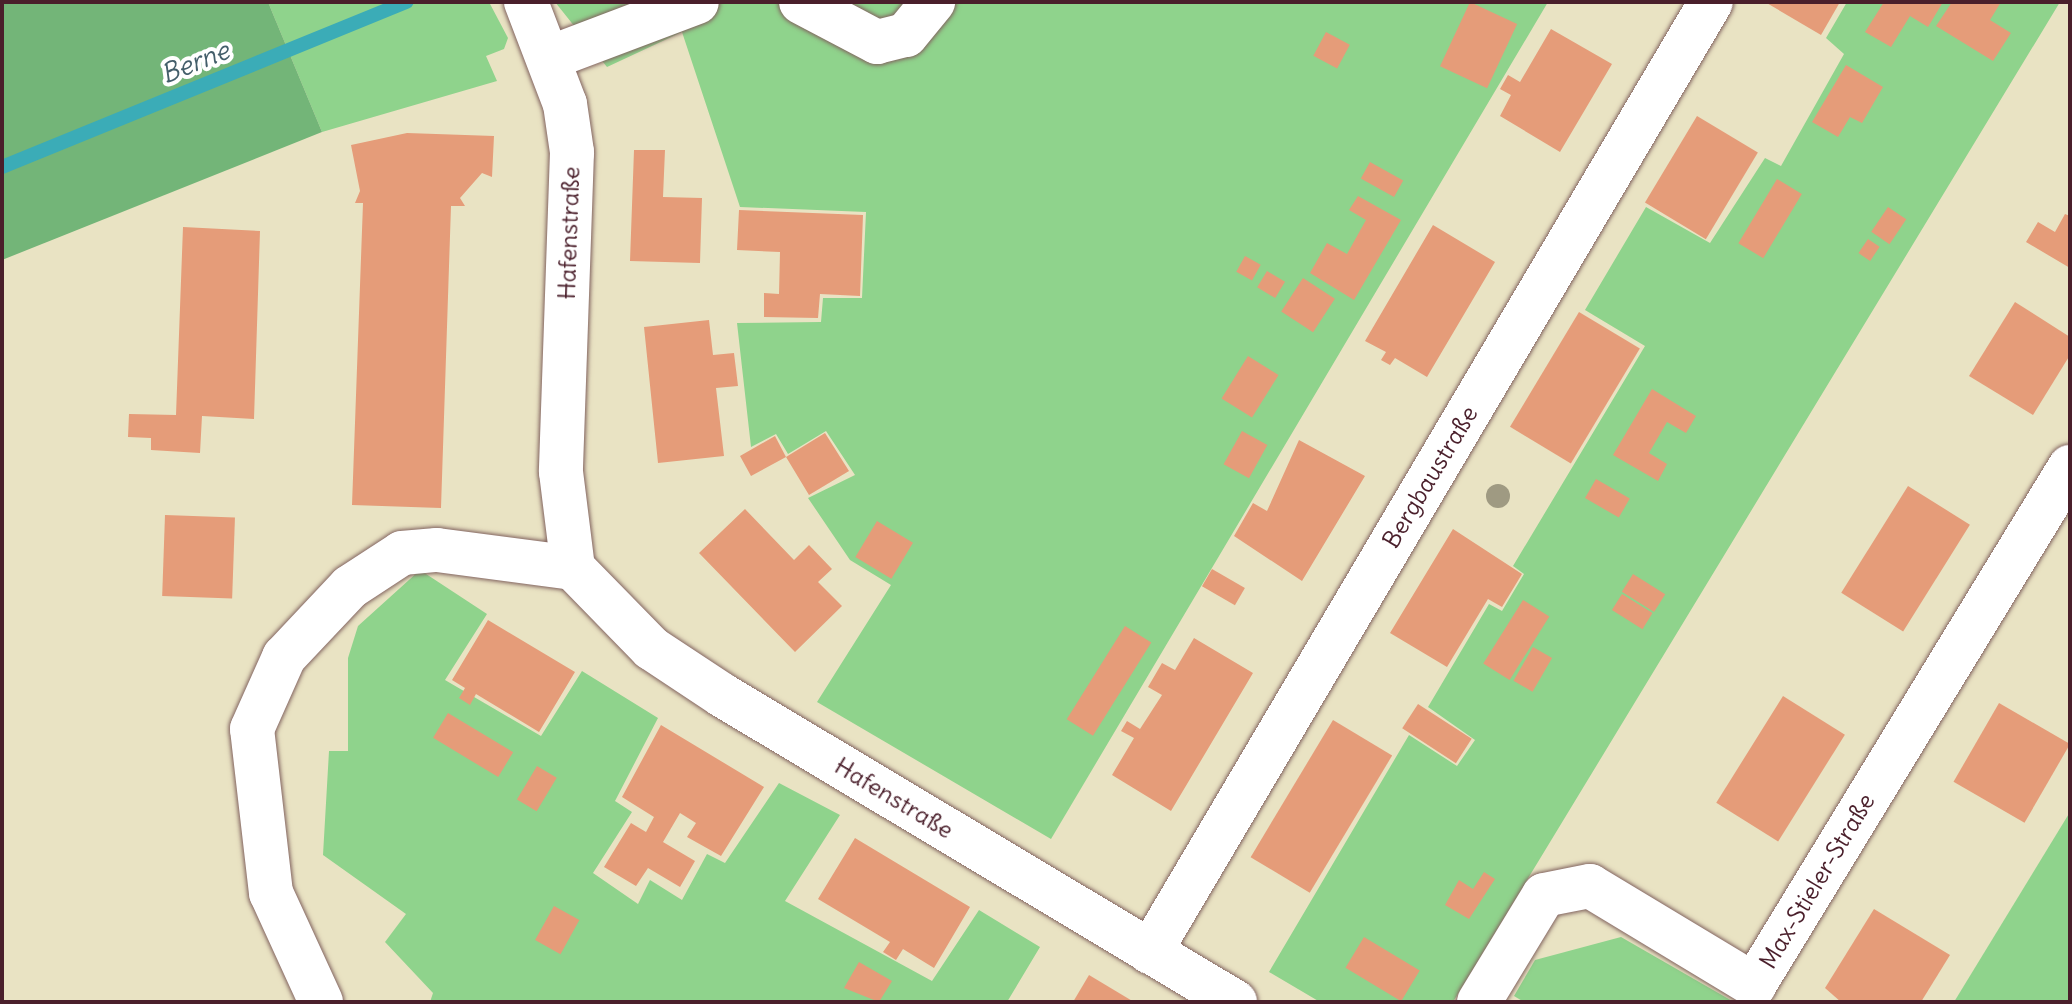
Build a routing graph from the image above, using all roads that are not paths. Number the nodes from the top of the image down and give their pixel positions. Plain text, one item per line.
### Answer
1 (697, 2) edge
2 (801, 2) edge
3 (933, 2) edge
4 (1711, 2) edge
5 (537, 27) edge
6 (2070, 467) edge
7 (573, 568) junction
8 (1150, 952) junction
9 (321, 1002) edge
10 (1235, 1002) edge
11 (1479, 1002) edge

1 - 5 street
2 - 3 street
4 - 8 street, Bergbaustraße
5 - 7 street, Hafenstraße
6 - 11 street, Max-Stieler-Straße
7 - 8 street, Hafenstraße
7 - 9 street
8 - 10 street, Hafenstraße

